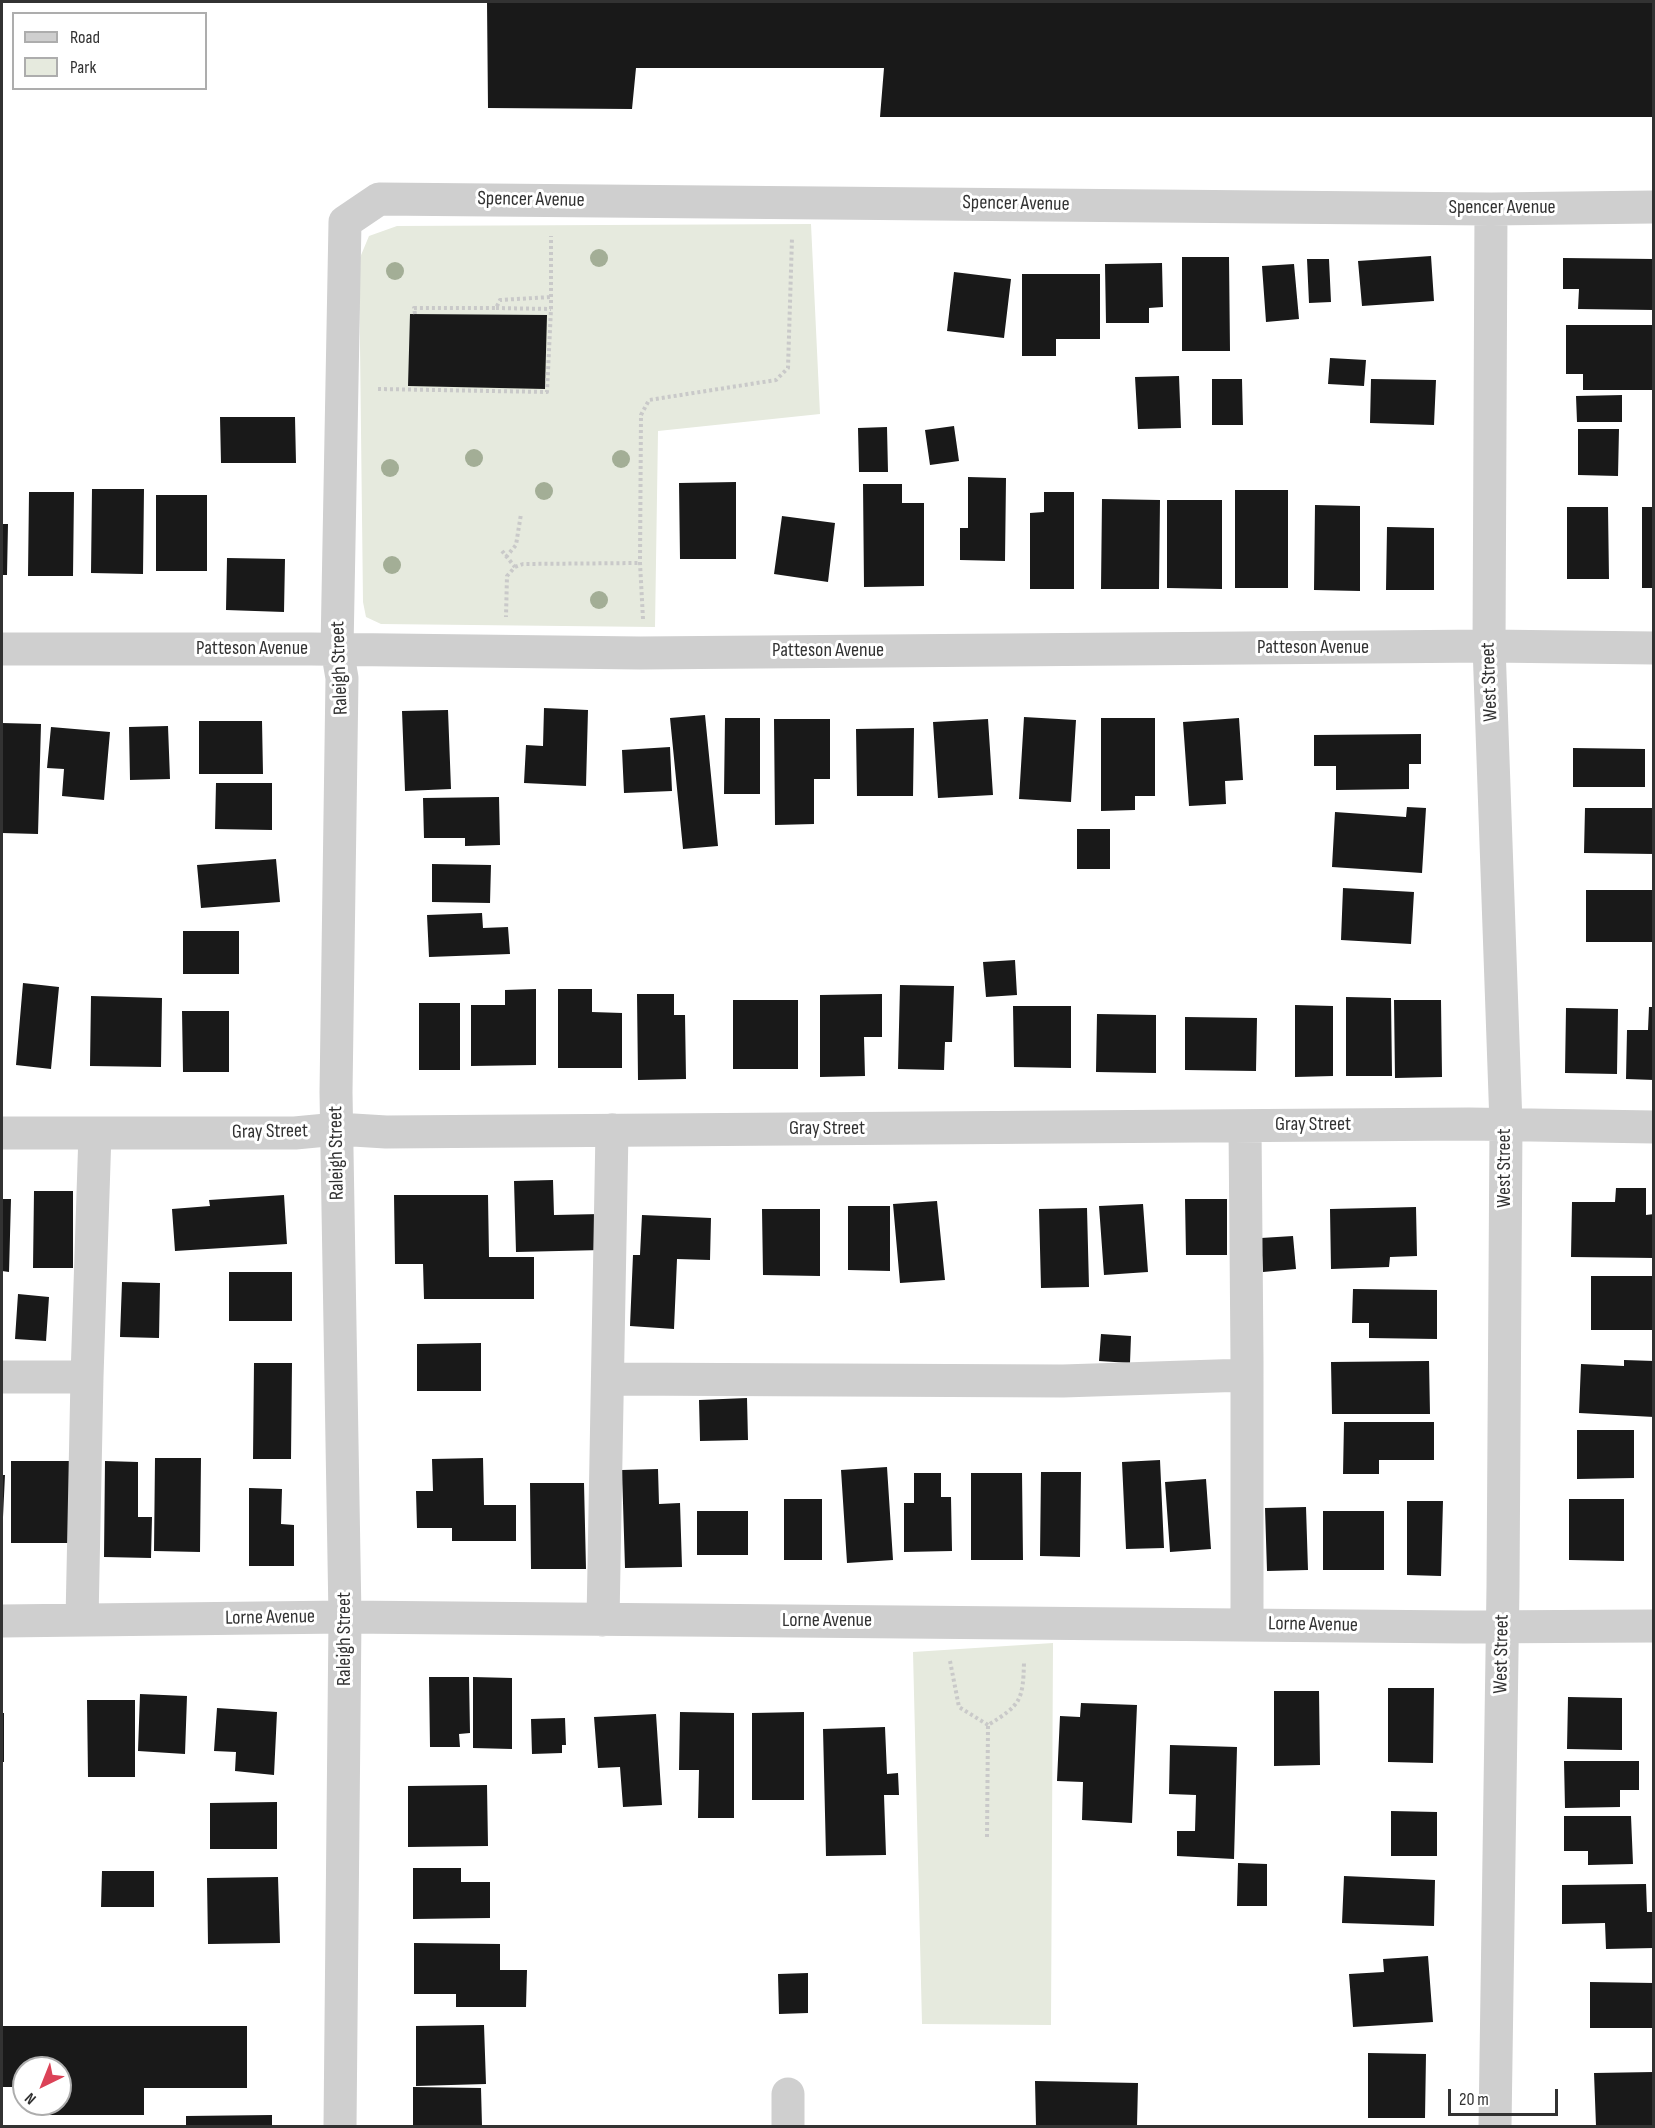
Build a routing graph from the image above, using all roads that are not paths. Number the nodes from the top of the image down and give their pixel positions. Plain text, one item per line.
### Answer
1 (380, 199) joint
2 (1653, 207) edge
3 (1491, 209) junction
4 (1489, 646) junction
5 (1653, 648) edge
6 (2, 649) edge
7 (337, 649) junction
8 (1506, 1124) junction
9 (1245, 1126) junction
10 (1653, 1127) edge
11 (337, 1129) junction
12 (612, 1130) junction
13 (2, 1133) edge
14 (95, 1133) junction
15 (1247, 1375) junction
16 (2, 1377) edge
17 (87, 1377) junction
18 (608, 1379) junction
19 (345, 1617) junction
20 (82, 1620) junction
21 (603, 1620) junction
22 (2, 1621) edge
23 (1246, 1625) junction
24 (1653, 1626) edge
25 (1503, 1627) junction
26 (788, 2094) dead end
27 (340, 2127) edge
28 (788, 2127) edge
29 (1495, 2127) edge

1 - 3 street, Spencer Avenue
1 - 7 street, Raleigh Street
2 - 3 street, Spencer Avenue
3 - 4 street, West Street
4 - 5 street, Patteson Avenue
4 - 7 street, Patteson Avenue
4 - 8 street, West Street
6 - 7 street, Patteson Avenue
7 - 11 street, Raleigh Street
8 - 9 street, Gray Street
8 - 10 street, Gray Street
8 - 25 street, West Street
9 - 12 street, Gray Street
9 - 15 street
11 - 12 street, Gray Street
11 - 14 street, Gray Street
11 - 19 street, Raleigh Street
12 - 18 street
13 - 14 street, Gray Street
14 - 17 street
15 - 18 street
15 - 23 street
16 - 17 street
17 - 20 street
18 - 21 street
19 - 20 street, Lorne Avenue
19 - 21 street, Lorne Avenue
19 - 27 street, Raleigh Street
20 - 22 street, Lorne Avenue
21 - 23 street, Lorne Avenue
23 - 25 street, Lorne Avenue
24 - 25 street, Lorne Avenue
25 - 29 street, West Street
26 - 28 street

